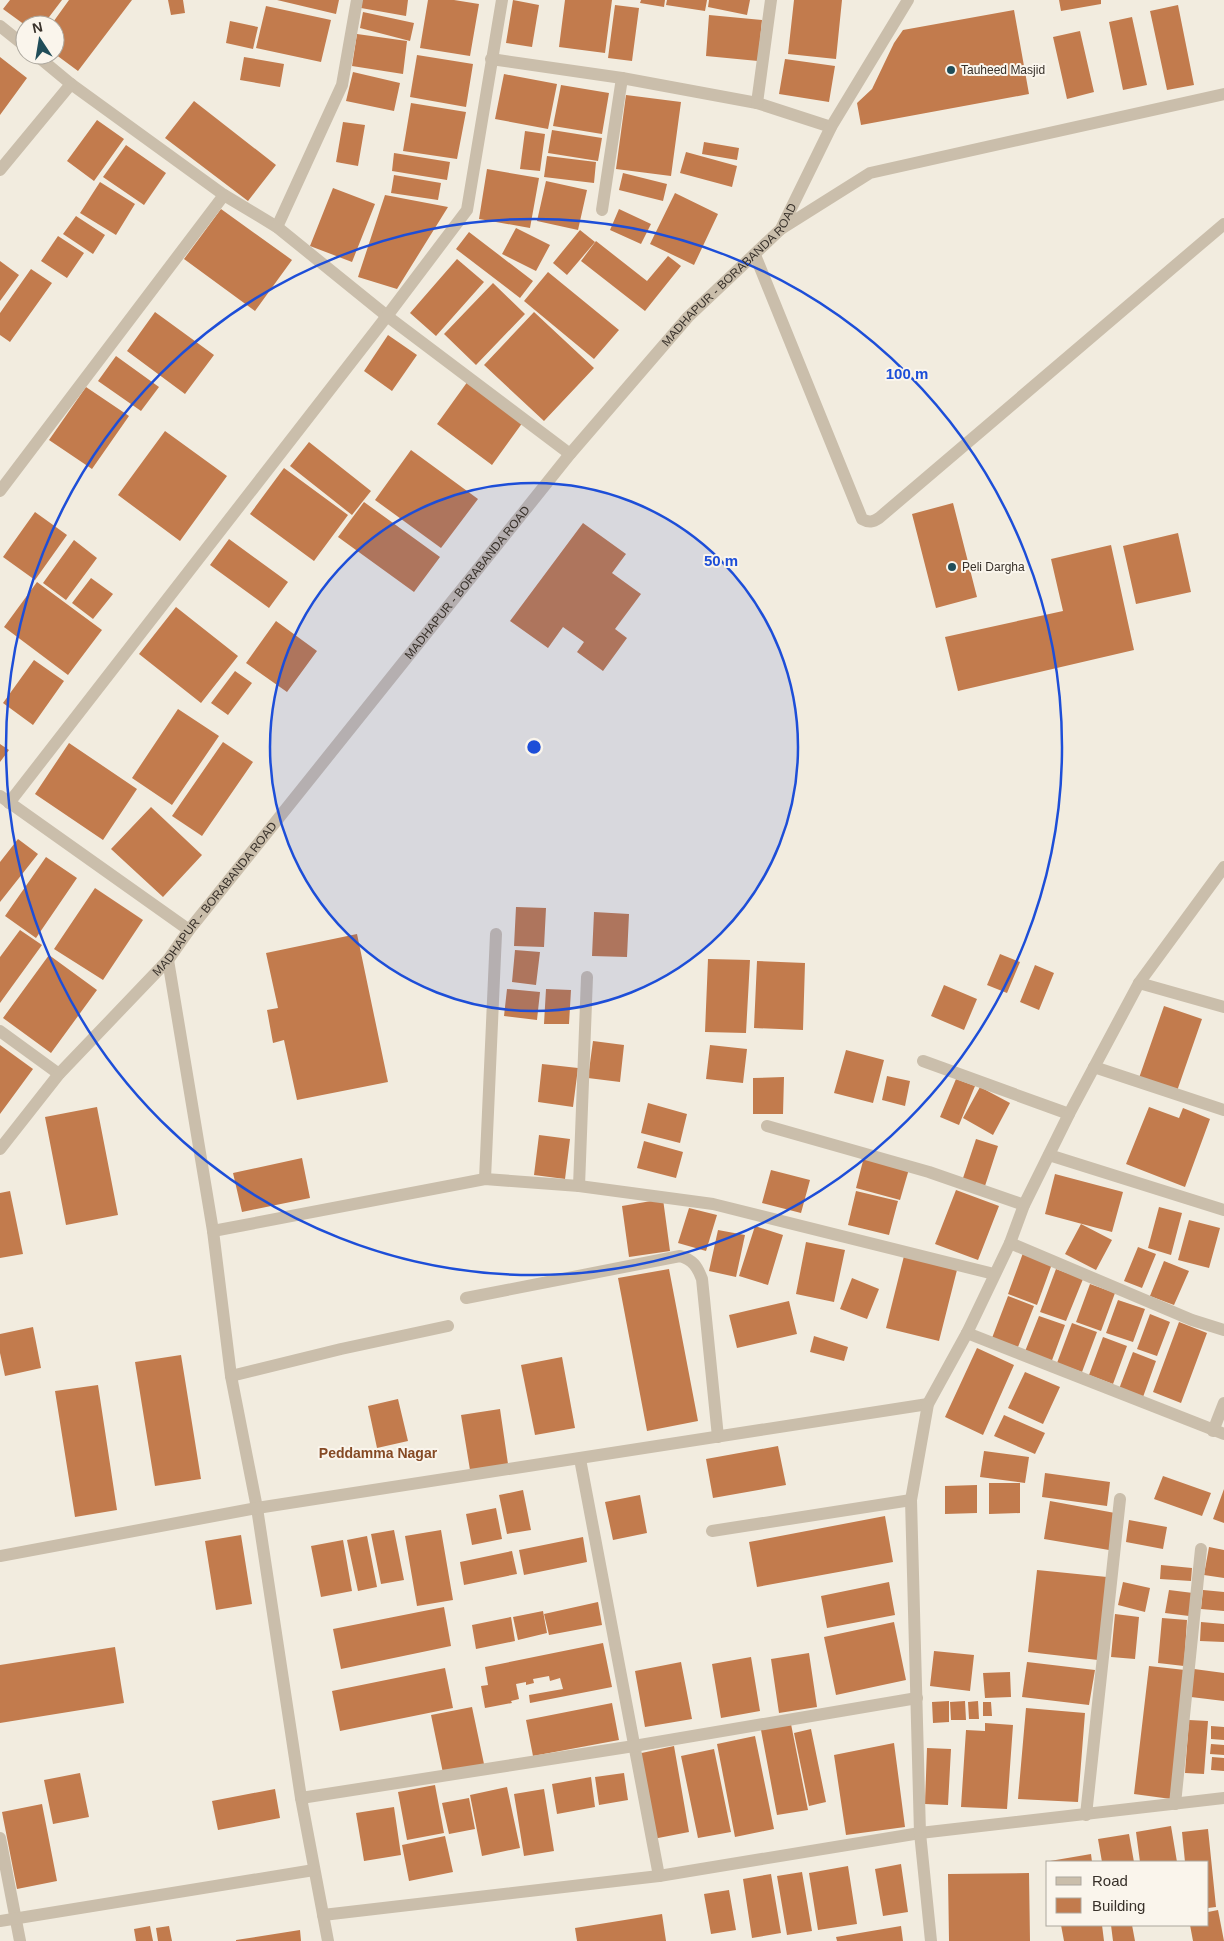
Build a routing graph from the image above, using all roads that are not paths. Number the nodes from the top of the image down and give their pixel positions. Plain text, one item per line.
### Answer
1 (357, 0) edge
2 (502, 0) edge
3 (771, 0) edge
4 (908, 0) edge
5 (0, 26) edge
6 (15, 38) edge
7 (491, 58) junction
8 (48, 65) edge
9 (622, 78) junction
10 (71, 84) junction
11 (1224, 94) edge
12 (757, 103) junction
13 (831, 127) junction
14 (0, 170) edge
15 (224, 195) junction
16 (602, 210) dead end
17 (1224, 224) edge
18 (277, 227) junction
19 (781, 229) junction
20 (755, 255) junction
21 (387, 316) junction
22 (570, 454) junction
23 (0, 491) edge
24 (5, 799) edge
25 (1224, 867) edge
26 (189, 930) junction
27 (496, 934) dead end
28 (168, 960) junction
29 (587, 977) dead end
30 (1139, 983) junction
31 (1224, 1007) edge
32 (0, 1032) edge
33 (922, 1061) dead end
34 (1094, 1066) junction
35 (59, 1074) junction
36 (1224, 1110) edge
37 (1069, 1114) junction
38 (767, 1126) dead end
39 (0, 1149) edge
40 (1049, 1155) junction
41 (485, 1179) junction
42 (579, 1186) junction
43 (1024, 1205) junction
44 (1224, 1210) edge
45 (213, 1230) junction
46 (1010, 1243) junction
47 (994, 1274) junction
48 (466, 1298) dead end
49 (448, 1326) dead end
50 (1224, 1330) edge
51 (967, 1333) junction
52 (231, 1376) junction
53 (1224, 1403) edge
54 (928, 1404) junction
55 (1218, 1433) edge
56 (718, 1437) junction
57 (580, 1459) junction
58 (1120, 1499) dead end
59 (912, 1500) junction
60 (257, 1508) junction
61 (712, 1531) dead end
62 (1201, 1549) dead end
63 (0, 1556) edge
64 (917, 1698) junction
65 (634, 1746) junction
66 (301, 1798) junction
67 (1224, 1798) edge
68 (1175, 1804) junction
69 (1086, 1815) junction
70 (920, 1833) junction
71 (0, 1838) edge
72 (314, 1870) junction
73 (659, 1876) junction
74 (323, 1915) junction
75 (16, 1919) junction
76 (0, 1921) edge
77 (20, 1941) edge
78 (328, 1941) edge
79 (931, 1941) edge

1 - 18 street
2 - 7 street
3 - 12 street
4 - 13 street, MADHAPUR - BORABANDA ROAD
5 - 6 street
7 - 9 street
7 - 21 street
8 - 10 street
9 - 12 street
9 - 16 street
10 - 14 street
10 - 15 street
11 - 19 street
12 - 13 street
13 - 19 street, MADHAPUR - BORABANDA ROAD
15 - 18 street
15 - 23 street
17 - 20 street
18 - 21 street
19 - 20 street, MADHAPUR - BORABANDA ROAD
20 - 22 street, MADHAPUR - BORABANDA ROAD
21 - 22 street
21 - 24 street
22 - 26 street, MADHAPUR - BORABANDA ROAD
24 - 26 street
25 - 30 street
26 - 28 street, MADHAPUR - BORABANDA ROAD
27 - 41 street
28 - 35 street, MADHAPUR - BORABANDA ROAD
28 - 45 street
29 - 42 street
30 - 31 street
30 - 34 street
32 - 35 street
33 - 37 street
34 - 36 street
34 - 37 street
35 - 39 street, MADHAPUR - BORABANDA ROAD
37 - 40 street
38 - 43 street
40 - 43 street
40 - 44 street
41 - 42 street
41 - 45 street
42 - 47 street
43 - 46 street
45 - 52 street
46 - 47 street
46 - 50 street
47 - 51 street
48 - 56 street
49 - 52 street
51 - 54 street
51 - 55 street
52 - 60 street
53 - 55 street
54 - 56 street
54 - 59 street
56 - 57 street
57 - 60 street
57 - 65 street
58 - 69 street
59 - 61 street
59 - 64 street
60 - 63 street
60 - 66 street
62 - 68 street
64 - 65 street
64 - 70 street
65 - 66 street
65 - 73 street
66 - 72 street
67 - 68 street
68 - 69 street
69 - 70 street
70 - 73 street
70 - 79 street
71 - 75 street
72 - 74 street
72 - 75 street
73 - 74 street
74 - 78 street
75 - 76 street
75 - 77 street

